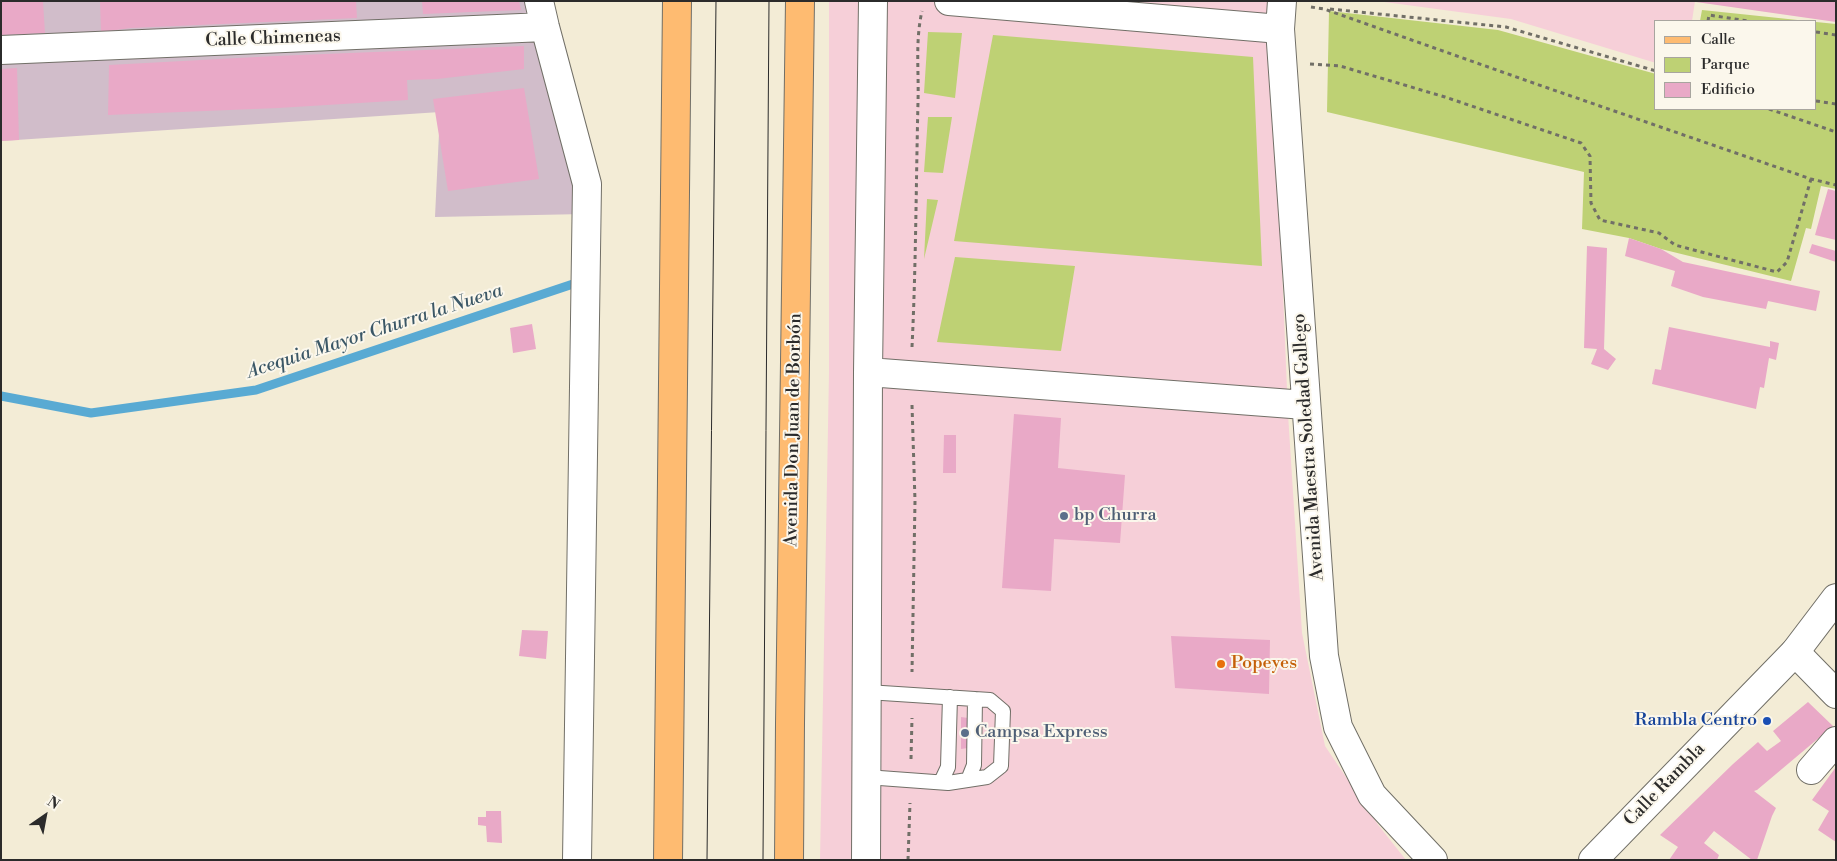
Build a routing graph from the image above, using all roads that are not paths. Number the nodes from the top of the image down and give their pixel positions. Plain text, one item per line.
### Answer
1 (539, 1) edge
2 (677, 1) edge
3 (800, 1) edge
4 (873, 1) edge
5 (949, 1) edge
6 (954, 1) edge
7 (1282, 1) edge
8 (545, 28) junction
9 (1280, 29) junction
10 (1, 50) edge
11 (868, 372) junction
12 (1305, 405) junction
13 (1836, 598) edge
14 (1795, 652) junction
15 (866, 692) junction
16 (1836, 694) edge
17 (950, 698) junction
18 (975, 699) junction
19 (1836, 741) edge
20 (1811, 770) dead end
21 (866, 777) junction
22 (968, 780) junction
23 (941, 782) junction
24 (577, 860) edge
25 (668, 860) edge
26 (789, 860) edge
27 (866, 860) edge
28 (1433, 860) edge
29 (1592, 860) edge

1 - 8 street
2 - 25 main road
3 - 26 main road, Avenida Don Juan de Borbón
4 - 11 street
5 - 6 street
6 - 9 street
7 - 9 street, Avenida Maestra Soledad Gallego
8 - 10 street, Calle Chimeneas
8 - 24 street
9 - 12 street, Avenida Maestra Soledad Gallego
11 - 12 street
11 - 15 street
12 - 28 street, Avenida Maestra Soledad Gallego
13 - 14 street, Calle Rambla
14 - 16 street
14 - 29 street, Calle Rambla
15 - 17 lane
15 - 21 street
17 - 18 lane
17 - 23 lane
18 - 22 lane
18 - 22 lane
19 - 20 street
21 - 23 lane
21 - 27 street
22 - 23 lane

